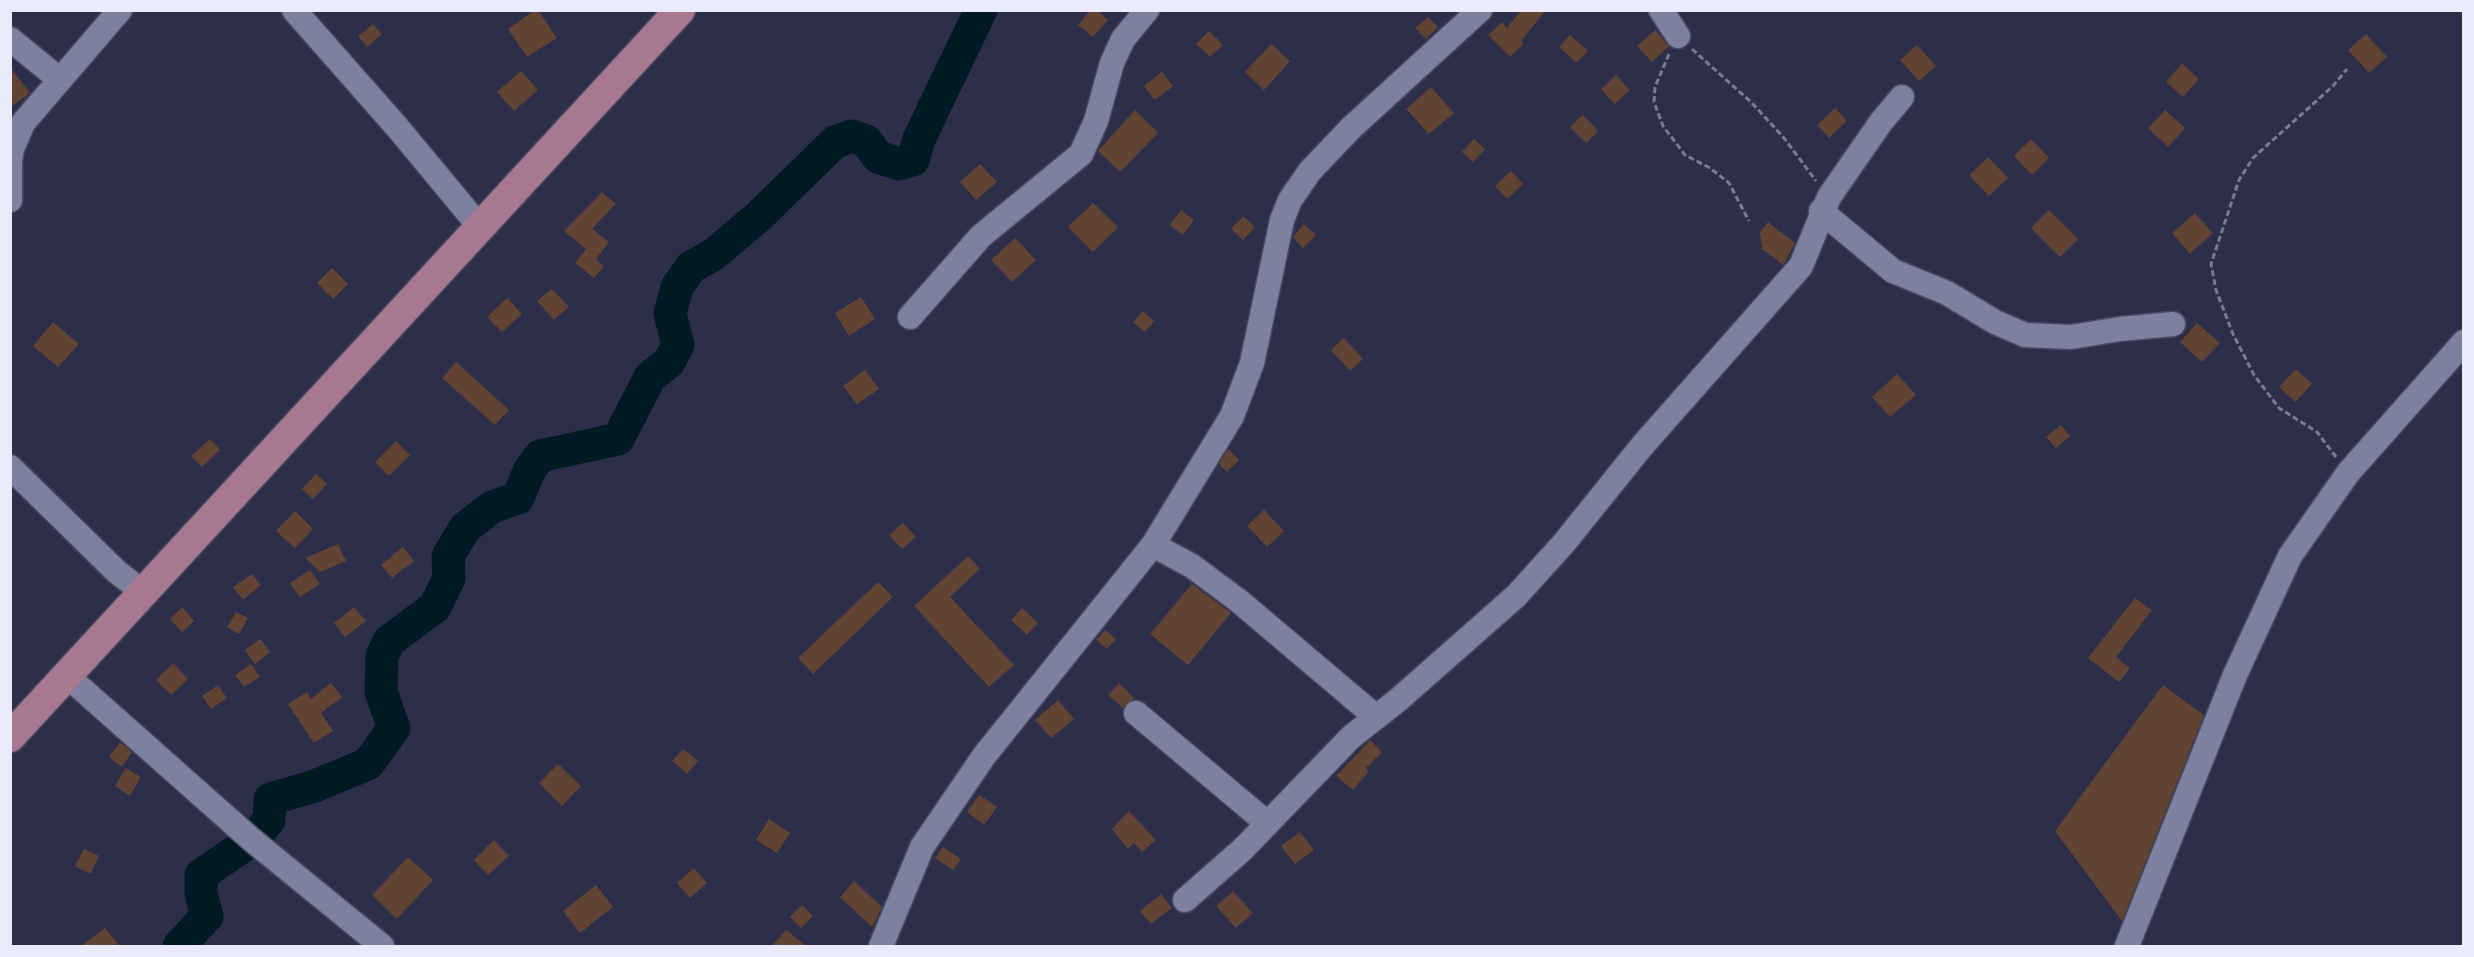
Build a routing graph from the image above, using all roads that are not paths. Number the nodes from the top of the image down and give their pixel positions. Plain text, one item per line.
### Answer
1 (120, 10) edge
2 (294, 10) edge
3 (680, 10) edge
4 (1147, 10) edge
5 (1480, 10) edge
6 (1661, 10) edge
7 (1678, 36) road end
8 (10, 39) edge
9 (59, 79) junction
10 (1902, 97) dead end
11 (10, 162) edge
12 (10, 200) edge
13 (1825, 204) junction
14 (480, 227) junction
15 (910, 317) dead end
16 (2173, 324) dead end
17 (2463, 342) edge
18 (10, 467) edge
19 (1154, 544) junction
20 (143, 592) junction
21 (66, 675) junction
22 (1136, 713) dead end
23 (1376, 717) junction
24 (10, 737) edge
25 (1267, 823) junction
26 (1185, 900) dead end
27 (382, 946) edge
28 (881, 946) edge
29 (2127, 946) edge

1 - 9 street
2 - 14 street
3 - 14 main road
4 - 15 street
5 - 19 street
6 - 7 street
8 - 9 street
9 - 11 street
10 - 13 street
11 - 12 street
13 - 16 street
13 - 23 street
14 - 20 main road
17 - 29 street
18 - 20 street
19 - 23 street
19 - 28 street
20 - 21 main road
21 - 24 main road
21 - 27 street
22 - 25 street
23 - 25 street
25 - 26 street

